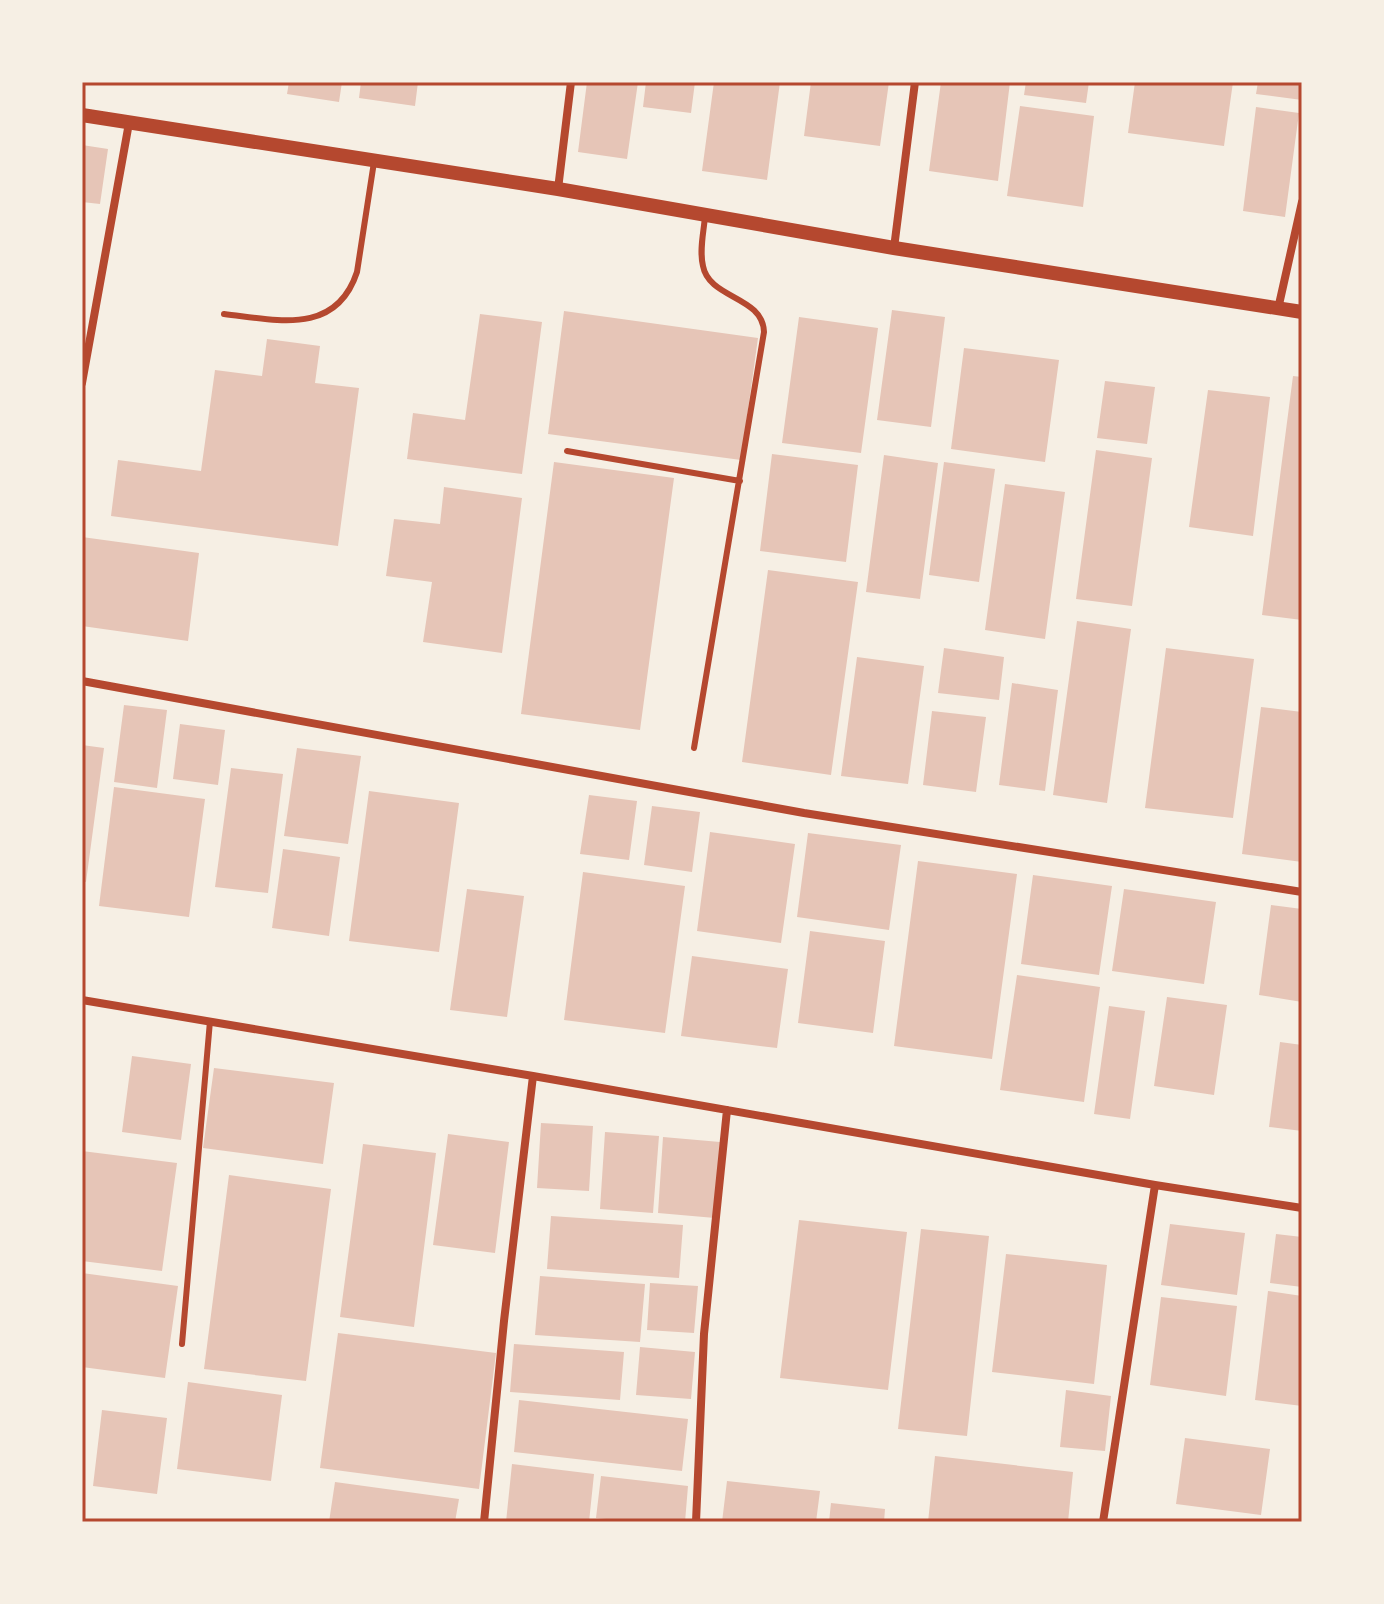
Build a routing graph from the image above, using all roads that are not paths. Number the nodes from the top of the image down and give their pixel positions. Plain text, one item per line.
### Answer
1 (571, 82) edge
2 (915, 82) edge
3 (82, 115) edge
4 (129, 123) junction
5 (374, 160) junction
6 (558, 189) junction
7 (1302, 202) edge
8 (705, 216) junction
9 (894, 248) junction
10 (1278, 309) junction
11 (1302, 312) edge
12 (224, 314) dead end
13 (82, 383) edge
14 (567, 451) dead end
15 (740, 481) junction
16 (82, 681) edge
17 (694, 748) dead end
18 (1302, 892) edge
19 (82, 1000) edge
20 (210, 1021) junction
21 (533, 1076) junction
22 (727, 1110) junction
23 (1155, 1185) junction
24 (1302, 1208) edge
25 (182, 1344) dead end
26 (484, 1522) edge
27 (696, 1522) edge
28 (1103, 1522) edge

1 - 6 street
2 - 9 street
3 - 4 street
4 - 5 street
4 - 13 street
5 - 6 street
5 - 12 lane
6 - 8 street
7 - 10 street
8 - 9 street
8 - 15 lane
9 - 10 street
10 - 11 street
14 - 15 lane
15 - 17 lane
16 - 18 street
19 - 20 street
20 - 21 street
20 - 25 lane
21 - 22 street
21 - 26 street
22 - 23 street
22 - 27 street
23 - 24 street
23 - 28 street

